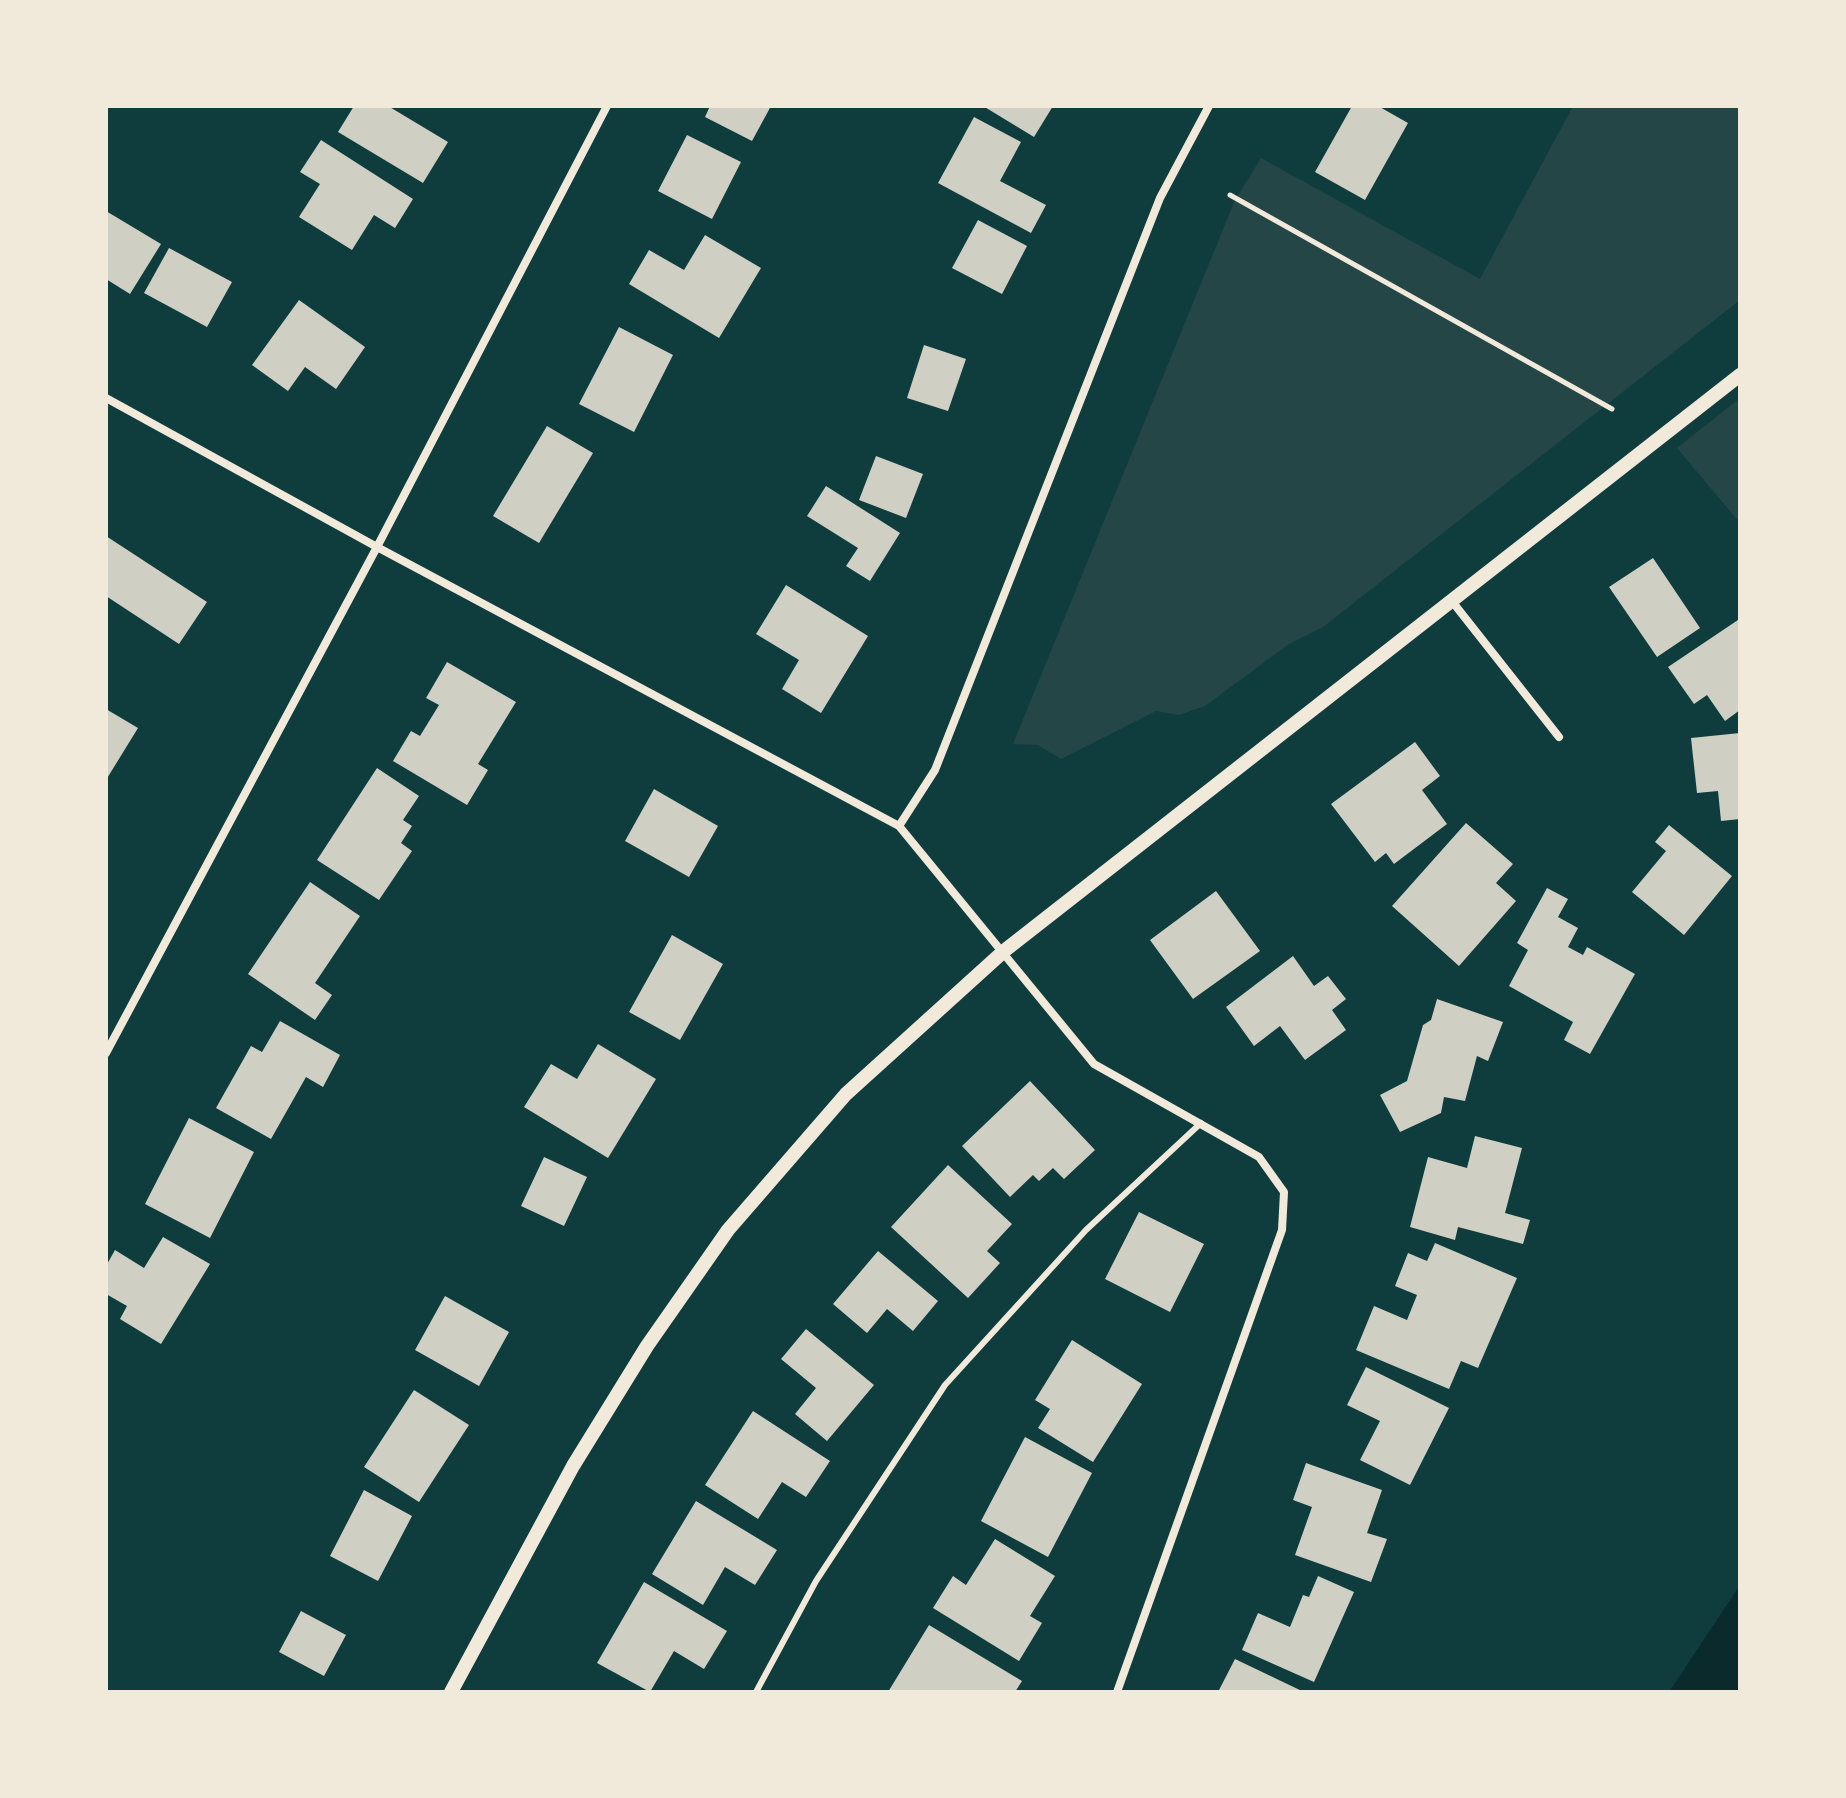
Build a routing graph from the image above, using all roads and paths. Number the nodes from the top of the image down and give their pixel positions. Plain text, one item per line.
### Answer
1 (607, 106) edge
2 (1209, 106) edge
3 (1230, 195) dead end
4 (1740, 375) edge
5 (106, 398) edge
6 (1612, 409) dead end
7 (377, 547) junction
8 (1451, 600) junction
9 (1559, 737) dead end
10 (899, 826) junction
11 (1004, 951) junction
12 (106, 1053) edge
13 (1201, 1123) junction
14 (451, 1692) edge
15 (756, 1692) edge
16 (1117, 1692) edge

1 - 7 street
2 - 10 street
3 - 6 path
4 - 8 street
5 - 7 street
7 - 10 street
7 - 12 street
8 - 9 street
8 - 11 street
10 - 11 street
11 - 13 street
11 - 14 street
13 - 15 lane
13 - 16 street

